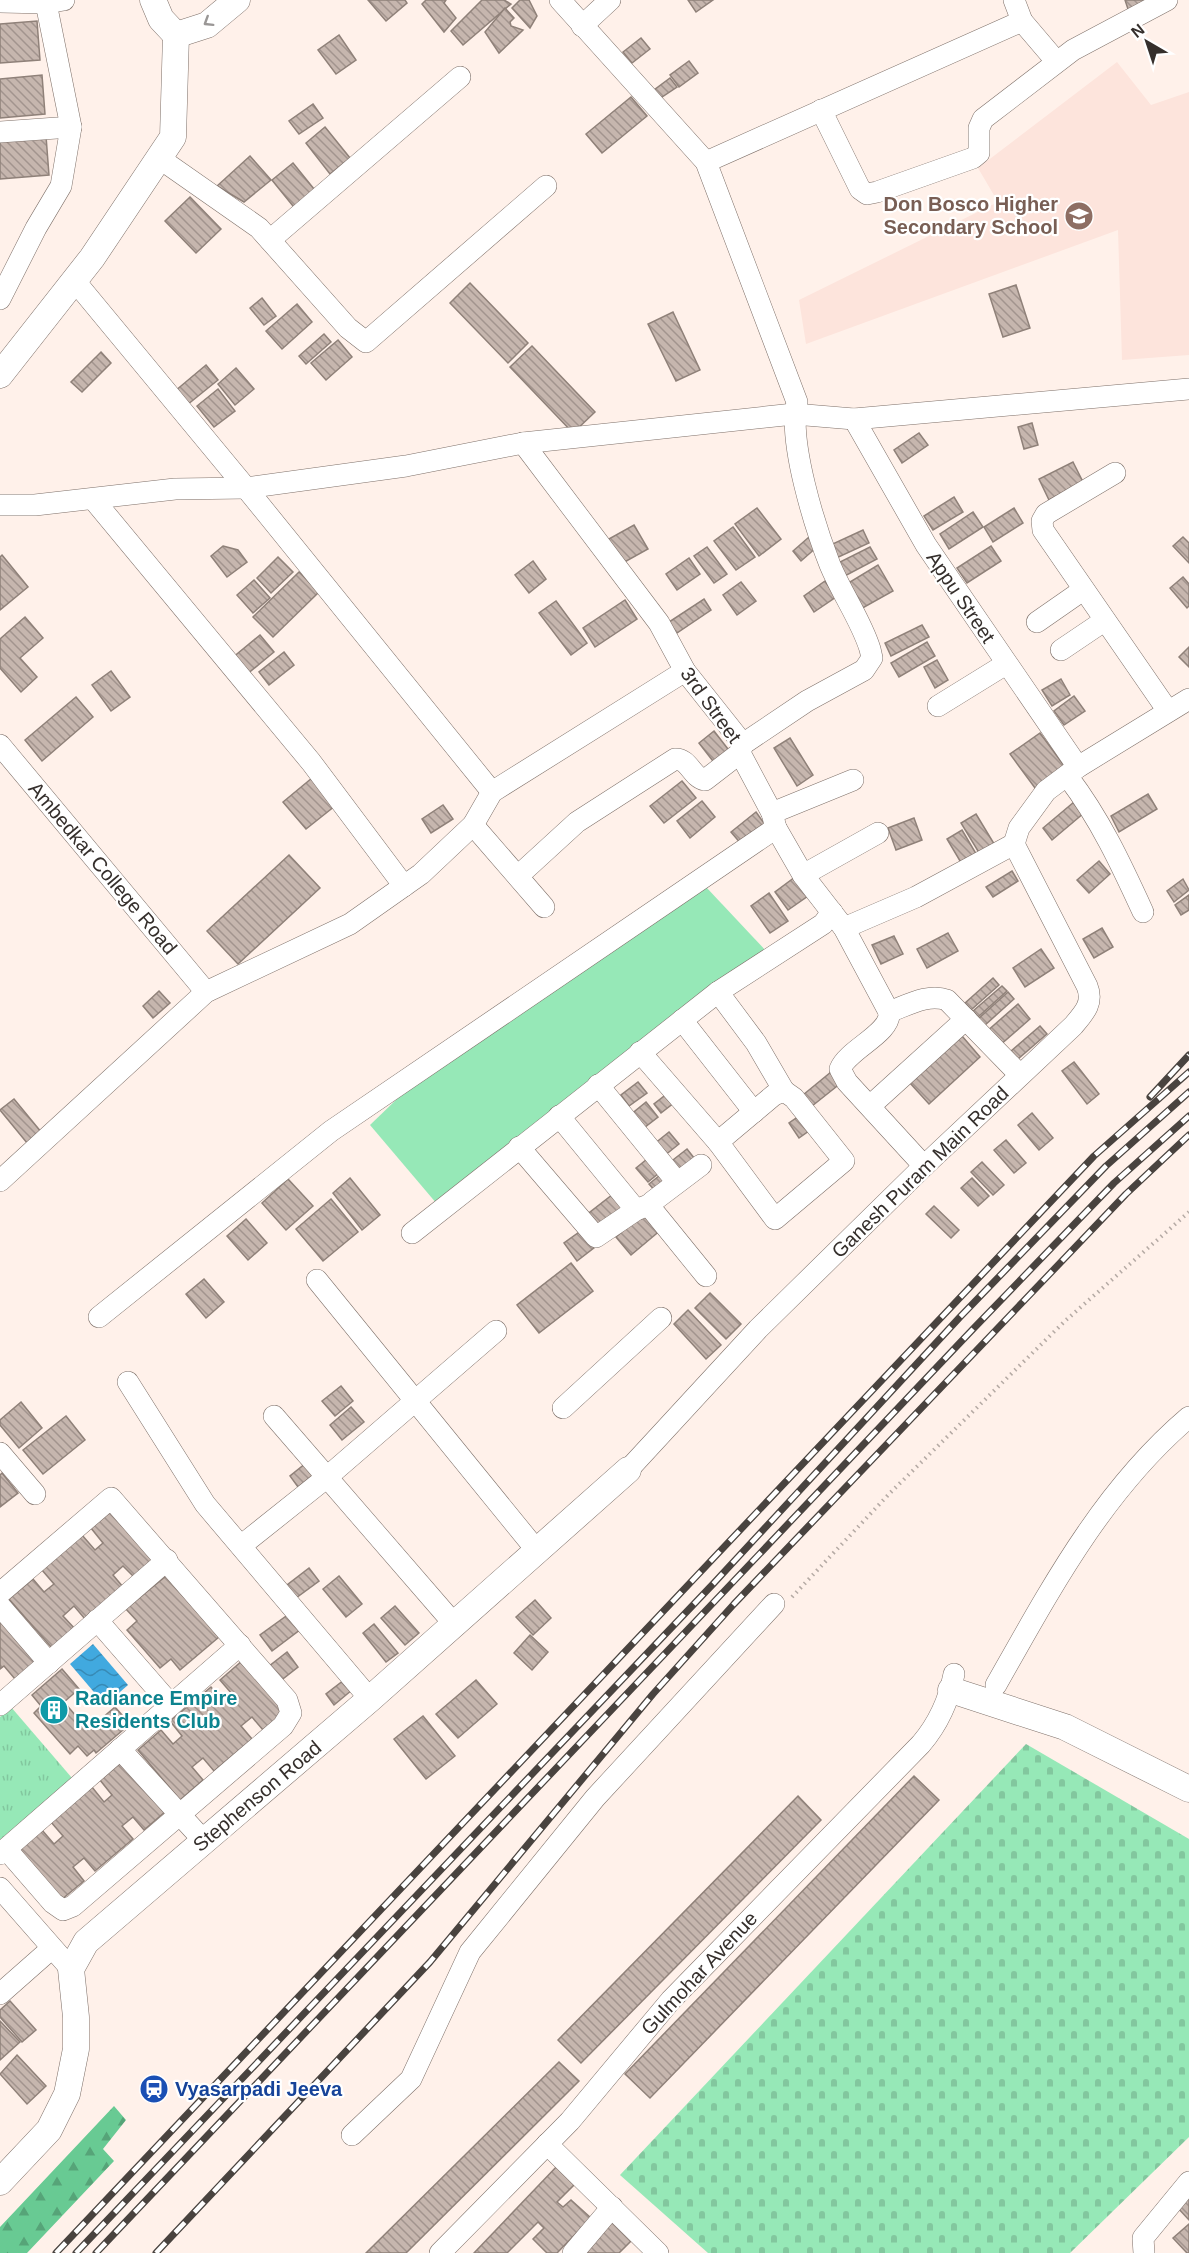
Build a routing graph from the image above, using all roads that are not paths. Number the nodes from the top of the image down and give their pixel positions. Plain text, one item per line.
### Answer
1 (153, 0) edge
2 (237, 0) edge
3 (560, 0) edge
4 (610, 0) edge
5 (1014, 0) edge
6 (1167, 0) edge
7 (0, 2) edge
8 (55, 2) edge
9 (1022, 21) junction
10 (582, 26) junction
11 (176, 35) junction
12 (1056, 61) junction
13 (460, 77) dead end
14 (821, 110) junction
15 (71, 127) junction
16 (0, 132) edge
17 (159, 158) junction
18 (706, 162) junction
19 (546, 186) dead end
20 (270, 240) junction
21 (74, 280) junction
22 (0, 299) edge
23 (0, 375) edge
24 (1189, 389) edge
25 (794, 414) junction
26 (855, 419) junction
27 (523, 442) junction
28 (1115, 473) dead end
29 (246, 488) junction
30 (93, 499) junction
31 (0, 505) edge
32 (1083, 590) junction
33 (1104, 621) junction
34 (1037, 622) dead end
35 (1061, 650) dead end
36 (1006, 664) junction
37 (685, 670) junction
38 (1189, 699) edge
39 (938, 706) dead end
40 (1168, 711) junction
41 (0, 745) edge
42 (742, 749) junction
43 (1073, 772) junction
44 (853, 780) dead end
45 (492, 792) junction
46 (774, 820) junction
47 (473, 825) junction
48 (878, 833) dead end
49 (1014, 844) junction
50 (803, 875) junction
51 (518, 876) junction
52 (404, 886) junction
53 (544, 907) dead end
54 (1143, 912) dead end
55 (838, 920) junction
56 (206, 992) junction
57 (718, 992) junction
58 (890, 1012) junction
59 (966, 1019) junction
60 (682, 1020) junction
61 (640, 1052) junction
62 (1020, 1075) junction
63 (598, 1085) junction
64 (784, 1091) junction
65 (870, 1106) junction
66 (754, 1112) junction
67 (559, 1116) junction
68 (718, 1142) junction
69 (519, 1147) junction
70 (700, 1165) dead end
71 (924, 1166) junction
72 (0, 1181) edge
73 (677, 1182) junction
74 (644, 1207) junction
75 (412, 1233) dead end
76 (706, 1276) dead end
77 (317, 1280) dead end
78 (99, 1317) dead end
79 (661, 1318) dead end
80 (496, 1331) dead end
81 (128, 1382) dead end
82 (416, 1401) junction
83 (563, 1408) dead end
84 (274, 1416) dead end
85 (1189, 1417) edge
86 (0, 1453) edge
87 (628, 1470) joint
88 (326, 1478) junction
89 (35, 1494) dead end
90 (242, 1545) junction
91 (538, 1552) junction
92 (167, 1560) junction
93 (0, 1593) edge
94 (782, 1603) road end
95 (0, 1606) edge
96 (98, 1620) junction
97 (455, 1625) junction
98 (240, 1645) junction
99 (49, 1663) junction
100 (952, 1682) junction
101 (996, 1685) junction
102 (370, 1699) junction
103 (0, 1705) edge
104 (171, 1705) junction
105 (120, 1749) junction
106 (1189, 1769) edge
107 (1189, 1789) edge
108 (180, 1815) junction
109 (204, 1841) junction
110 (3, 1851) edge
111 (0, 1888) edge
112 (51, 1949) junction
113 (70, 1969) junction
114 (0, 1994) edge
115 (352, 2135) dead end
116 (547, 2144) junction
117 (0, 2182) edge
118 (1189, 2182) edge
119 (612, 2207) junction
120 (440, 2253) edge
121 (573, 2253) edge
122 (657, 2253) edge
123 (1144, 2253) edge

1 - 11 main road
2 -> 11 main road
3 - 10 street
4 - 10 street
5 - 9 street
6 - 12 street
7 - 8 street
8 - 15 street
9 - 12 street
9 - 14 street
10 - 18 street
11 - 17 main road
12 - 14 street
13 - 20 street
14 - 18 street
15 - 16 street
15 - 22 street
17 - 20 street
17 - 21 main road
18 - 25 street
19 - 20 street
21 - 23 main road
21 - 29 street
24 - 26 street
25 - 26 street
25 - 27 street
25 - 42 street
26 - 36 street, Appu Street
27 - 29 street
27 - 37 street, 3rd Street
28 - 32 street
29 - 30 street
29 - 45 street
30 - 31 street
30 - 52 street
32 - 33 street
32 - 34 street
33 - 35 street
33 - 40 street
36 - 39 street
36 - 43 street, Appu Street
37 - 42 street, 3rd Street
37 - 45 street
38 - 40 street
40 - 43 street
41 - 56 street, Ambedkar College Road
42 - 46 street, 3rd Street
42 - 51 street
43 - 49 street
43 - 54 street, Appu Street
44 - 46 street
45 - 47 street
46 - 50 street, 3rd Street
46 - 78 street
47 - 51 street
47 - 52 street
48 - 50 street
49 - 55 street
49 - 62 street, Ganesh Puram Main Road
50 - 55 street, 3rd Street
51 - 53 street
52 - 56 street
55 - 57 street
55 - 58 street, 3rd Street
56 - 72 street
57 - 60 street
57 - 64 street
58 - 59 street
58 - 65 street
59 - 62 street
59 - 65 street
60 - 61 street
60 - 66 street
61 - 63 street
61 - 68 street
62 - 71 street, Ganesh Puram Main Road
63 - 67 street
63 - 73 street
64 - 66 street
64 - 68 street
65 - 71 street
66 - 68 street
67 - 69 street
67 - 74 street
69 - 74 street
69 - 75 street
70 - 73 street
71 - 87 street, Ganesh Puram Main Road
73 - 74 street
74 - 76 street
77 - 82 street
79 - 83 street
80 - 82 street
81 - 90 street
82 - 88 street
82 - 91 street
84 - 88 street
85 - 101 street
86 - 89 street
87 - 91 main road, Stephenson Road
88 - 90 street
88 - 97 street
90 - 102 street
91 - 97 main road, Stephenson Road
92 - 93 street
92 - 96 street
92 - 98 street
94 - 115 street
95 - 99 street
96 - 99 street
96 - 104 street
97 - 102 main road, Stephenson Road
98 - 104 street
98 - 108 street
99 - 103 street
100 - 101 main road
100 - 107 main road
100 - 116 street, Gulmohar Avenue
101 - 106 main road
102 - 109 main road, Stephenson Road
104 - 105 street
105 - 108 street
105 - 110 street
108 - 109 street
108 - 110 street
109 - 113 main road, Stephenson Road
111 - 112 street
112 - 113 street
112 - 114 street
113 - 117 main road
116 - 119 street
116 - 120 street, Gulmohar Avenue
118 - 123 street
119 - 121 street
119 - 122 street

